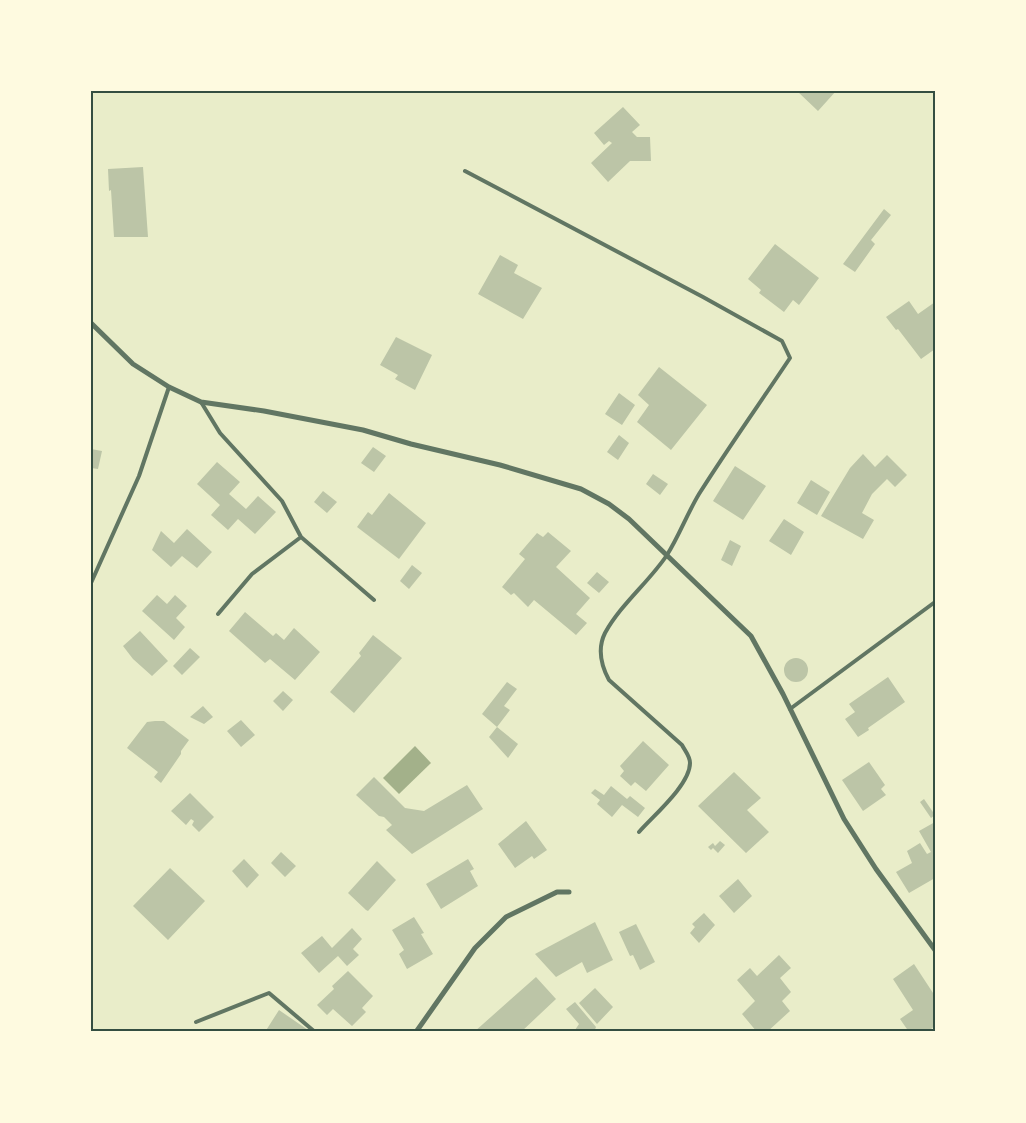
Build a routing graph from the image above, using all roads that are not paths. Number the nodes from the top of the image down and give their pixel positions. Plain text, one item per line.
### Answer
1 (465, 172) dead end
2 (91, 323) edge
3 (169, 387) junction
4 (201, 402) junction
5 (301, 537) junction
6 (667, 555) junction
7 (91, 583) edge
8 (374, 600) dead end
9 (935, 602) edge
10 (218, 614) dead end
11 (790, 709) junction
12 (639, 832) dead end
13 (569, 892) dead end
14 (935, 950) edge
15 (196, 1022) dead end
16 (315, 1032) edge
17 (416, 1032) edge

1 - 6 lane
2 - 3 street
3 - 4 street
3 - 7 lane
4 - 5 lane
4 - 6 street
5 - 8 lane
5 - 10 lane
6 - 11 street
6 - 12 lane
9 - 11 lane
11 - 14 street
13 - 17 street
15 - 16 lane

